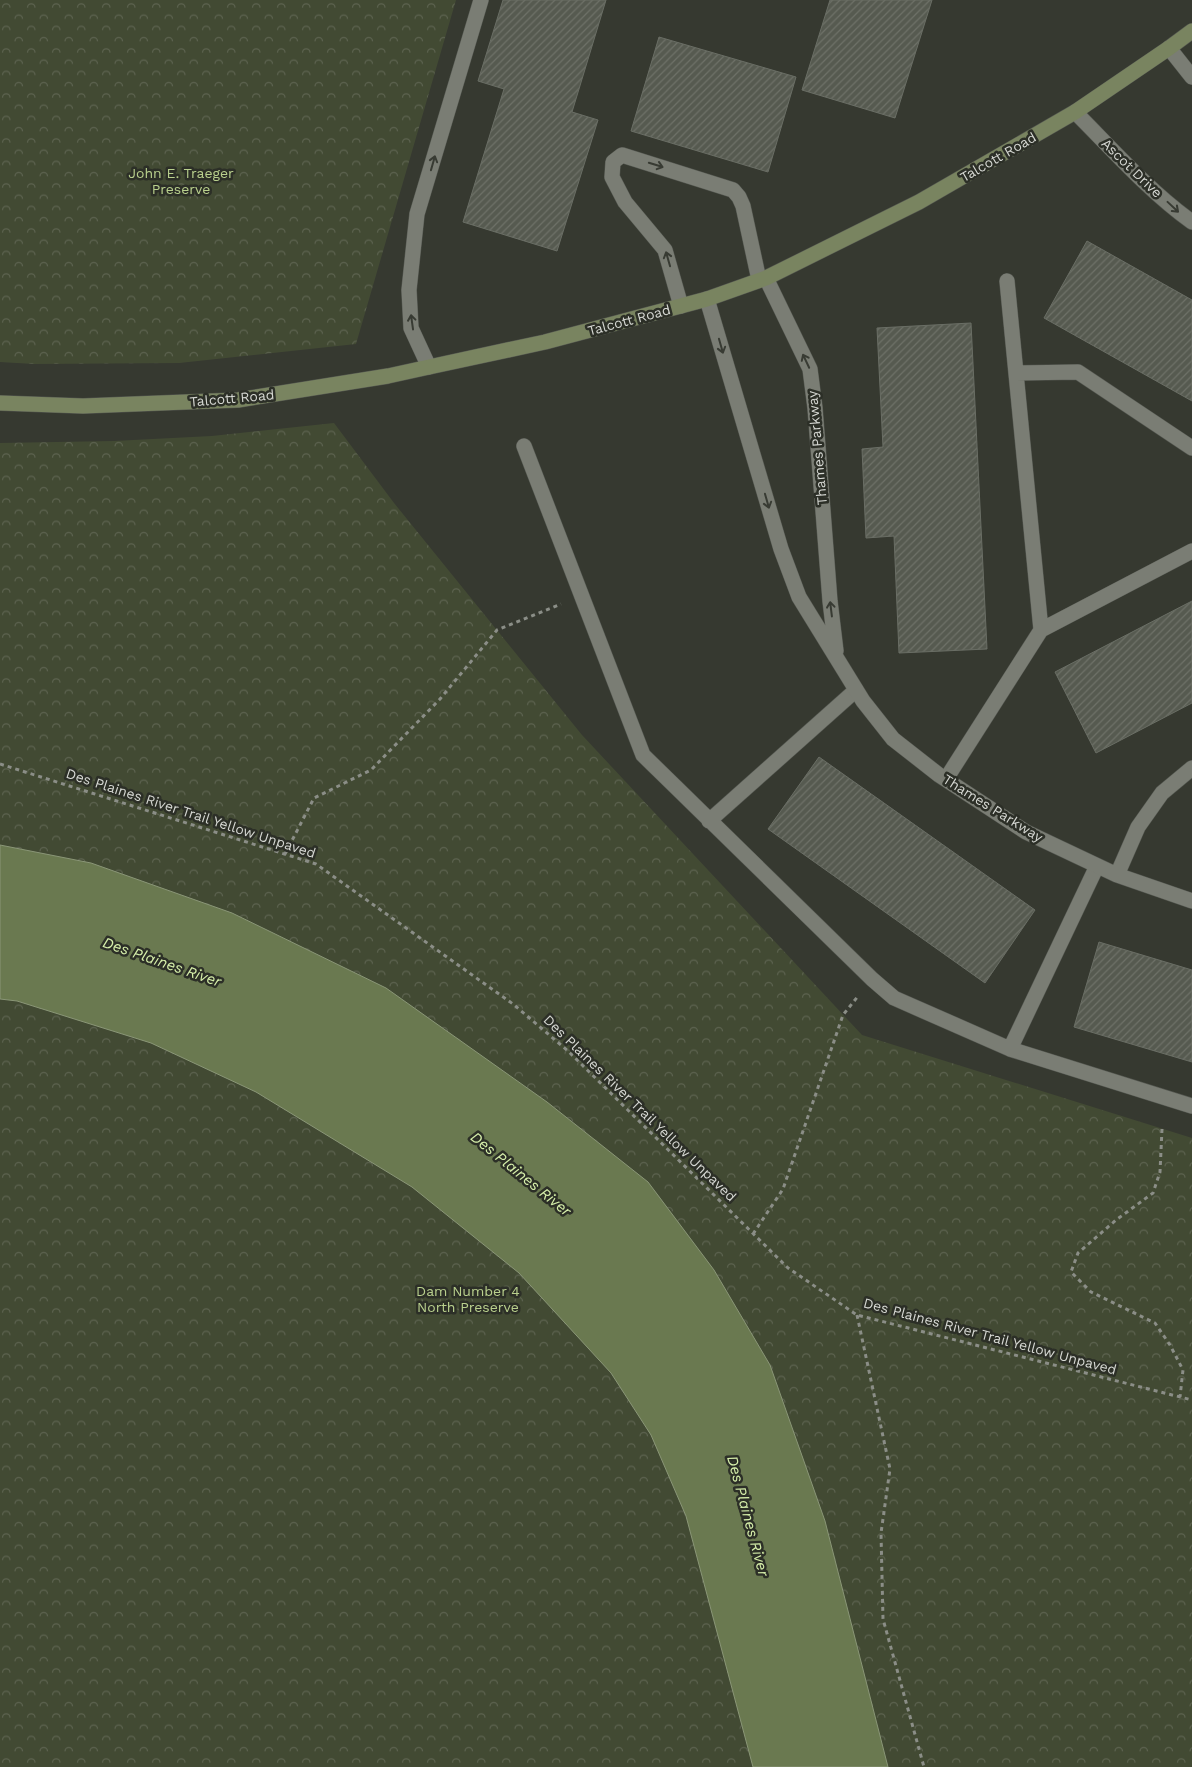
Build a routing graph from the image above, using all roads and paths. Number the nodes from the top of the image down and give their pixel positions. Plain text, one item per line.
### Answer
1 (481, 0) edge
2 (1192, 31) edge
3 (1169, 48) junction
4 (1192, 78) edge
5 (1075, 112) junction
6 (1192, 222) edge
7 (762, 279) junction
8 (1007, 281) dead end
9 (707, 299) junction
10 (681, 306) junction
11 (429, 367) junction
12 (1016, 373) junction
13 (0, 403) edge
14 (524, 446) dead end
15 (1192, 448) edge
16 (1192, 552) edge
17 (582, 596) junction
18 (1041, 630) junction
19 (837, 658) junction
20 (856, 690) junction
21 (0, 764) edge
22 (1192, 768) edge
23 (946, 779) junction
24 (710, 820) junction
25 (285, 854) junction
26 (1098, 866) junction
27 (1117, 875) junction
28 (1192, 900) edge
29 (872, 979) junction
30 (1010, 1049) junction
31 (1192, 1106) edge
32 (1162, 1129) dead end
33 (753, 1234) junction
34 (857, 1315) junction
35 (1180, 1397) junction
36 (1192, 1400) edge
37 (924, 1767) edge

11 -> 1 street
2 - 3 main road, Talcott Road
3 - 4 street
3 - 5 main road, Talcott Road
5 -> 6 street, Ascot Drive
5 - 7 main road, Talcott Road
7 - 9 main road, Talcott Road
10 -> 7 street, Thames Parkway
19 -> 7 street, Thames Parkway
8 - 12 street
9 - 10 main road, Talcott Road
9 -> 19 street, Thames Parkway
10 - 11 main road, Talcott Road
11 - 13 main road, Talcott Road
12 - 15 street
12 - 18 street
14 - 17 street
16 - 18 street
17 - 24 street
17 - 25 path
18 - 23 street
19 - 20 street, Thames Parkway
20 - 23 street, Thames Parkway
20 - 24 street
21 - 25 path, Des Plaines River Trail Yellow Unpaved
22 - 27 street
23 - 26 street, Thames Parkway
24 - 29 street
25 - 33 path, Des Plaines River Trail Yellow Unpaved
26 - 27 street, Thames Parkway
26 - 30 street
27 - 28 street, Thames Parkway
29 - 30 street
29 - 33 path
30 - 31 street
32 - 35 path
33 - 34 path, Des Plaines River Trail Yellow Unpaved
34 - 35 path, Des Plaines River Trail Yellow Unpaved
34 - 37 path
35 - 36 path, Des Plaines River Trail Yellow Unpaved

